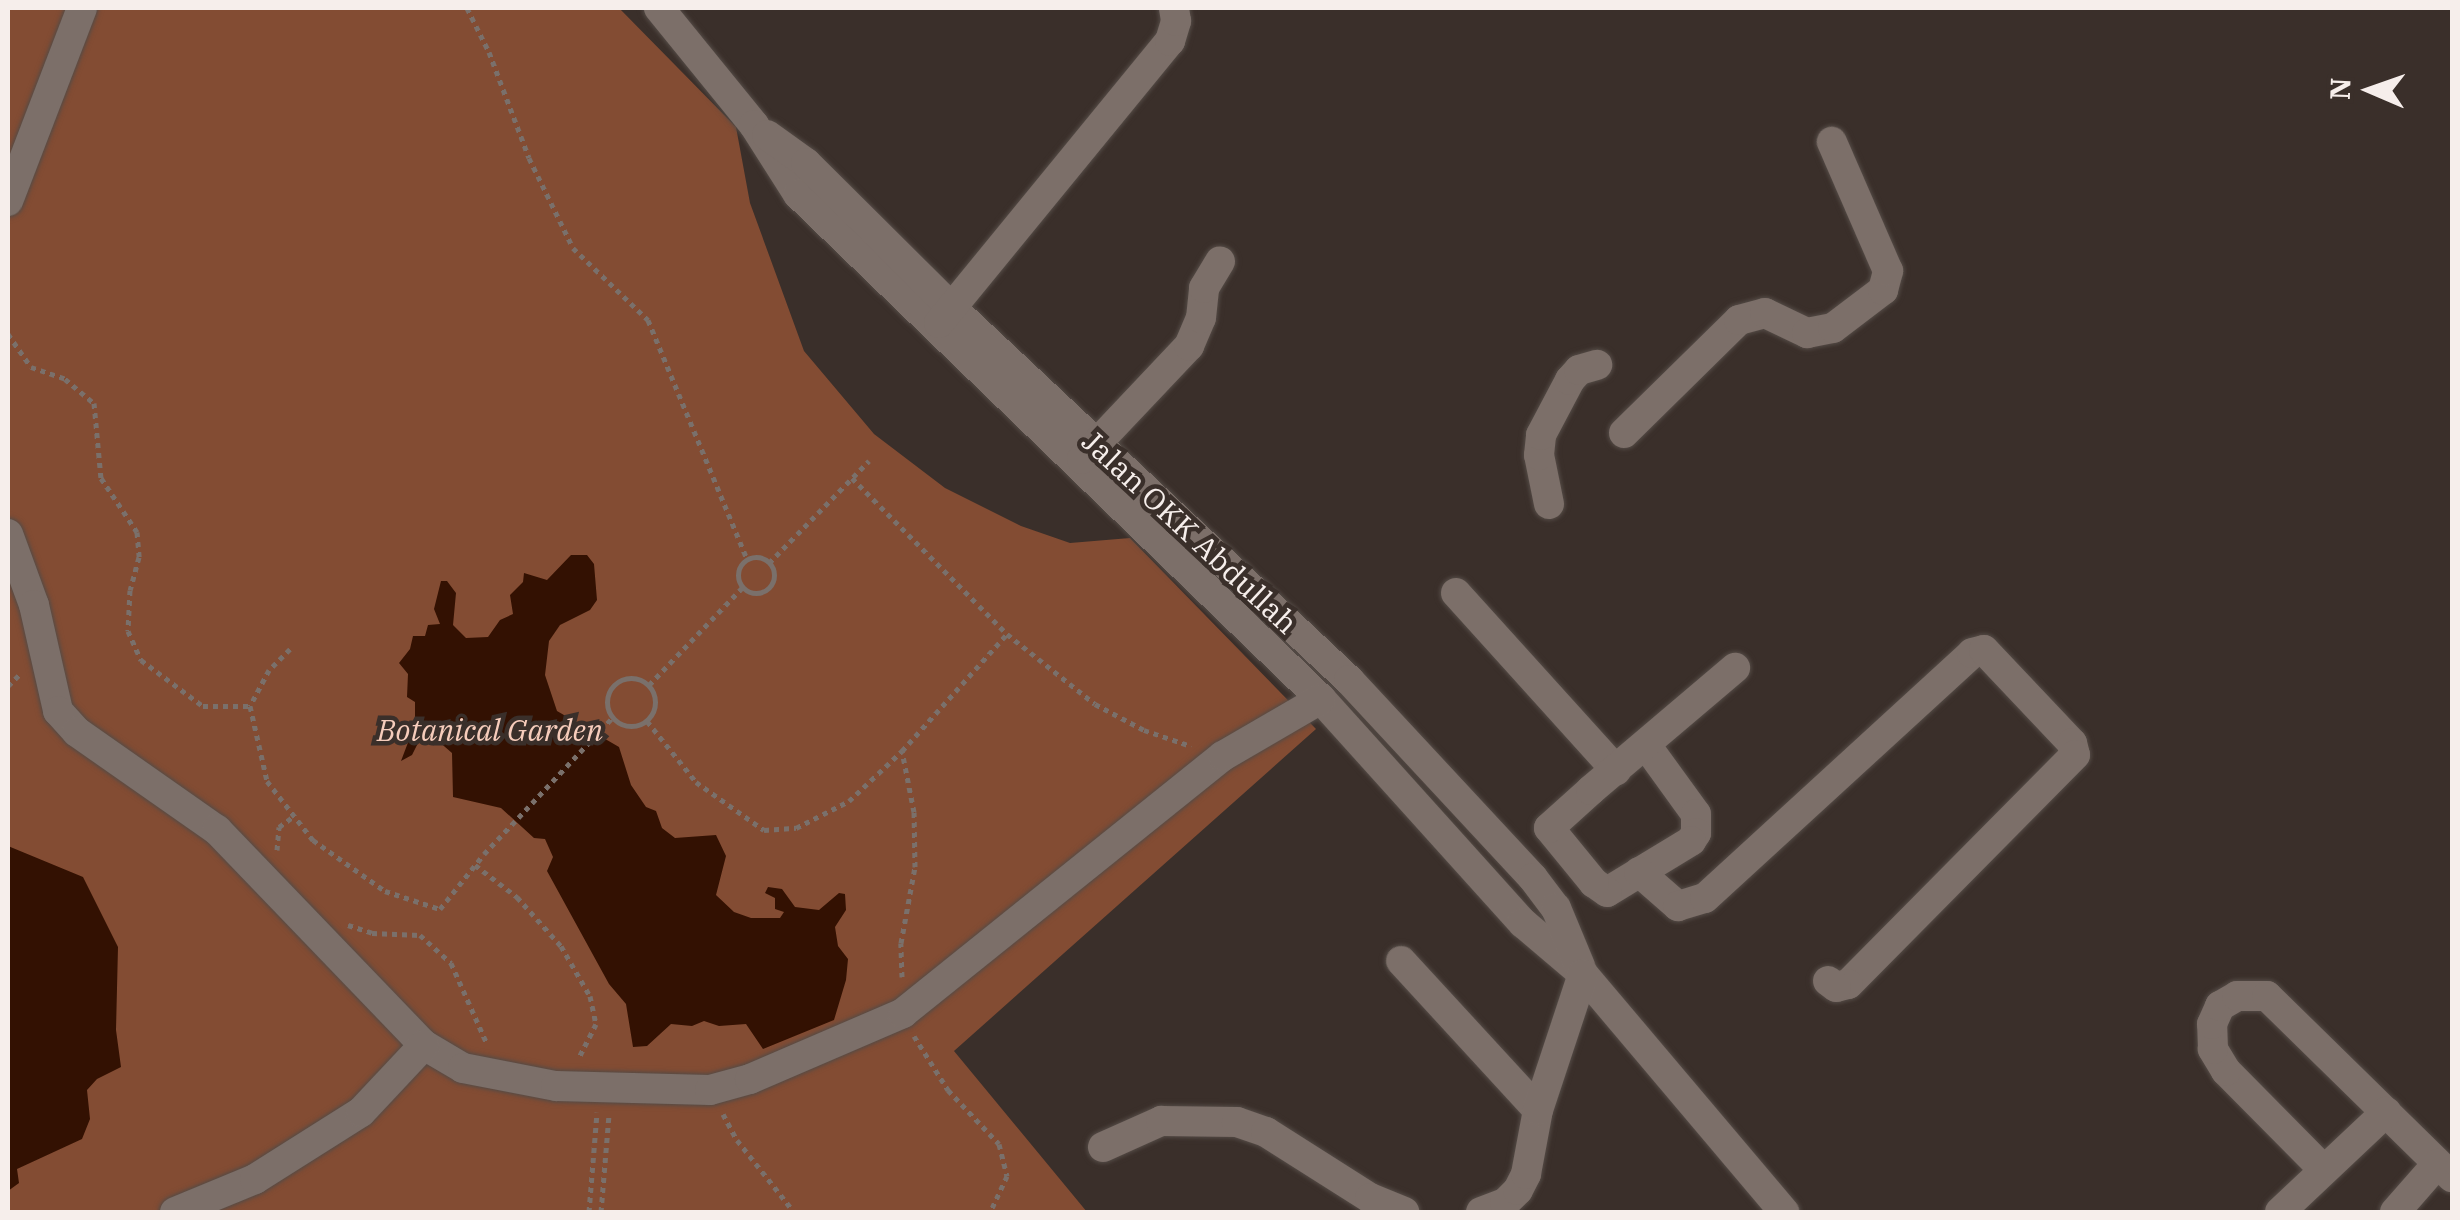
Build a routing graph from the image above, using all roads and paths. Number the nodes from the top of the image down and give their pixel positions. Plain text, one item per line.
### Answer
1 (82, 8) edge
2 (467, 8) edge
3 (659, 8) edge
4 (1174, 8) edge
5 (1832, 142) dead end
6 (8, 202) edge
7 (1220, 262) dead end
8 (943, 319) junction
9 (8, 334) edge
10 (1596, 364) dead end
11 (1624, 433) dead end
12 (1087, 455) junction
13 (870, 461) dead end
14 (852, 478) junction
15 (1550, 504) dead end
16 (8, 534) edge
17 (748, 559) junction
18 (769, 563) junction
19 (743, 587) junction
20 (1456, 593) dead end
21 (1007, 634) junction
22 (290, 650) dead end
23 (1735, 668) dead end
24 (649, 686) junction
25 (1321, 699) junction
26 (250, 706) junction
27 (612, 718) junction
28 (647, 720) junction
29 (1646, 744) junction
30 (902, 752) junction
31 (1222, 756) junction
32 (1616, 770) junction
33 (294, 816) junction
34 (1569, 853) junction
35 (282, 861) dead end
36 (475, 865) junction
37 (1639, 872) junction
38 (1533, 878) junction
39 (1594, 883) junction
40 (1504, 901) junction
41 (1556, 908) junction
42 (340, 922) dead end
43 (1401, 961) dead end
44 (1583, 974) junction
45 (1828, 981) dead end
46 (903, 1013) junction
47 (424, 1045) junction
48 (489, 1074) junction
49 (560, 1086) junction
50 (605, 1090) junction
51 (710, 1090) junction
52 (1538, 1110) junction
53 (2386, 1112) junction
54 (1103, 1147) dead end
55 (2323, 1169) junction
56 (2445, 1171) edge
57 (175, 1212) edge
58 (588, 1212) edge
59 (601, 1212) edge
60 (794, 1212) edge
61 (990, 1212) edge
62 (1404, 1212) edge
63 (1481, 1212) edge
64 (1784, 1212) edge
65 (2280, 1212) edge
66 (2395, 1212) edge

1 - 6 street
2 - 17 path
3 - 8 street, Jalan OKK Abdullah
4 - 8 street
5 - 11 street
7 - 12 street
8 - 12 street, Jalan OKK Abdullah
9 - 26 path
10 - 15 street
12 - 25 street, Jalan OKK Abdullah
12 - 38 street, Jalan OKK Abdullah
13 - 14 path
14 - 18 path
14 - 21 path
16 - 47 street
17 - 18 path
17 - 19 path
18 - 19 path
19 - 24 path
20 - 32 street
21 - 30 path
21 - 31 path
22 - 26 path
23 - 29 street
24 - 27 path
24 - 28 path
25 - 31 street
25 - 40 street, Jalan OKK Abdullah
26 - 33 path
27 - 28 path
27 - 36 path
28 - 30 path
29 - 32 street
29 - 37 street
30 - 46 path
31 - 46 street
32 - 34 street
33 - 35 path
33 - 36 path
34 - 38 street
34 - 39 street
36 - 49 path
37 - 39 street
37 - 45 street
38 - 40 street
38 - 41 street, Jalan OKK Abdullah
39 - 41 street
40 - 44 street, Jalan OKK Abdullah
41 - 44 street, Jalan OKK Abdullah
42 - 48 path
43 - 52 street
44 - 52 street
44 - 64 street, Jalan OKK Abdullah
46 - 51 street
46 - 61 path
47 - 48 street
47 - 57 street
48 - 49 street
49 - 50 street
50 - 51 street
50 - 58 path
50 - 59 path
51 - 60 path
52 - 63 street
53 - 55 street
53 - 55 street
53 - 56 street
54 - 62 street
55 - 65 street
56 - 66 street

